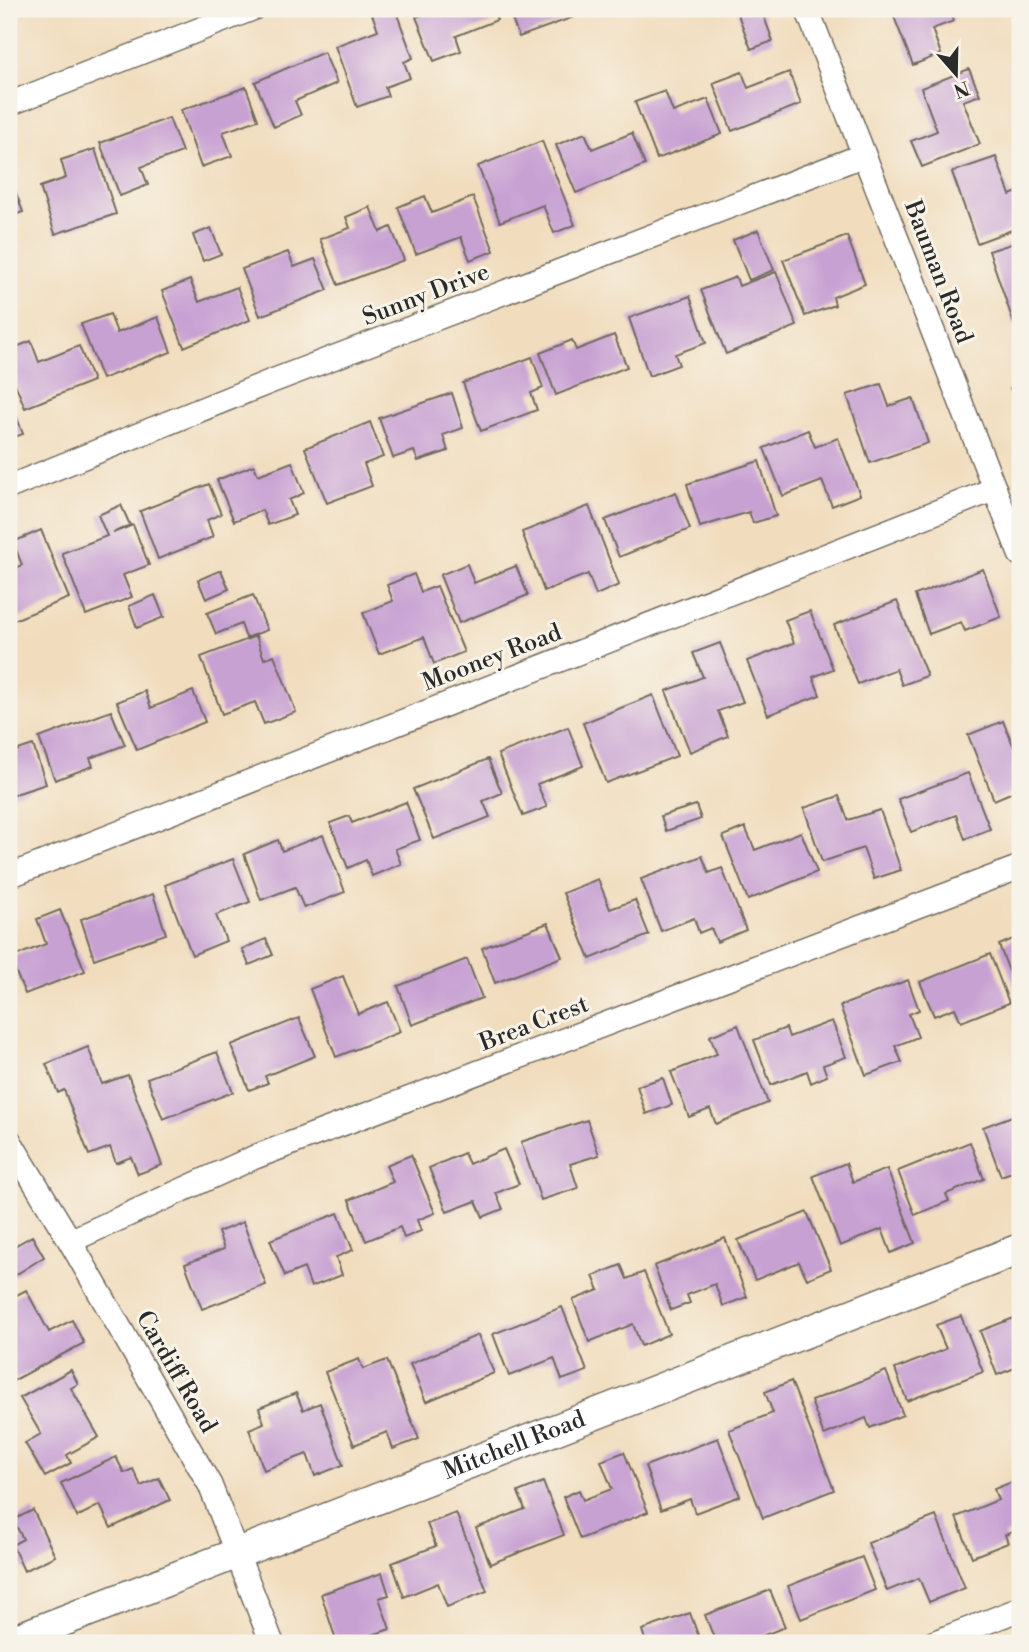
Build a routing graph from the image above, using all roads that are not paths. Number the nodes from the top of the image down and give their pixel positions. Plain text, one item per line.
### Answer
1 (252, 9) edge
2 (807, 9) edge
3 (9, 104) edge
4 (864, 155) junction
5 (9, 487) edge
6 (995, 489) junction
7 (1020, 554) edge
8 (1020, 867) edge
9 (9, 876) edge
10 (9, 1140) edge
11 (70, 1241) junction
12 (1020, 1249) edge
13 (236, 1553) junction
14 (1020, 1609) edge
15 (9, 1642) edge
16 (272, 1643) edge
17 (933, 1643) edge

1 - 3 street
2 - 4 street, Bauman Road
4 - 5 street, Sunny Drive
4 - 6 street, Bauman Road
6 - 7 street, Bauman Road
6 - 9 street, Mooney Road
8 - 11 street, Brea Crest
10 - 11 street, Cardiff Road
11 - 13 street, Cardiff Road
12 - 13 street, Mitchell Road
13 - 15 street, Mitchell Road
13 - 16 street, Cardiff Road
14 - 17 street

